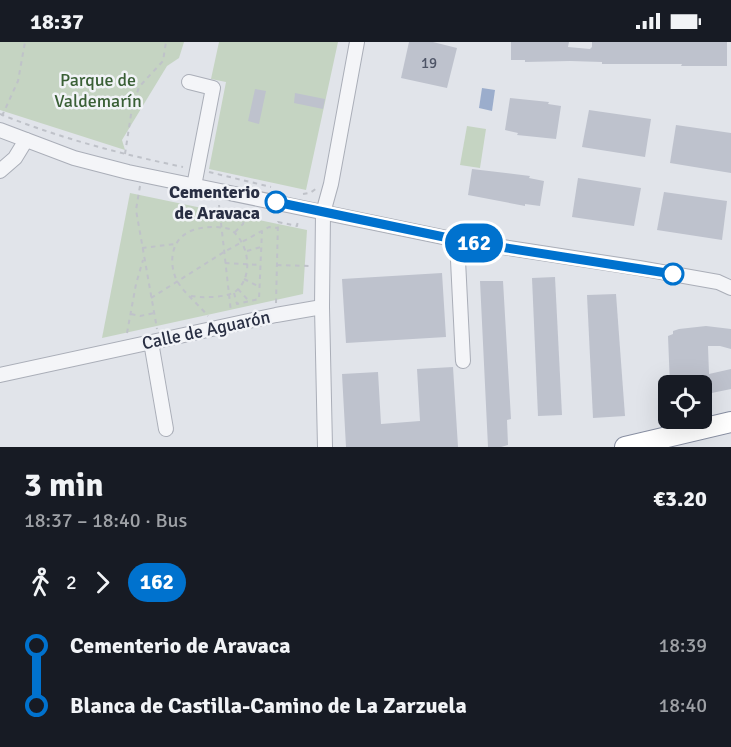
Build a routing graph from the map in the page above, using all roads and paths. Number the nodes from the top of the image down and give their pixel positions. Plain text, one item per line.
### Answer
1 (25, 42) edge
2 (166, 42) edge
3 (357, 42) edge
4 (189, 82) dead end
5 (0, 122) edge
6 (0, 130) edge
7 (26, 140) junction
8 (125, 154) dead end
9 (0, 171) edge
10 (142, 175) junction
11 (194, 186) junction
12 (222, 192) junction
13 (250, 197) junction
14 (300, 208) junction
15 (323, 213) junction
16 (220, 226) junction
17 (277, 228) junction
18 (262, 230) junction
19 (235, 232) junction
20 (457, 240) junction
21 (242, 242) junction
22 (175, 244) junction
23 (262, 247) junction
24 (142, 248) junction
25 (247, 251) junction
26 (224, 252) junction
27 (144, 259) junction
28 (225, 263) junction
29 (247, 264) junction
30 (261, 265) junction
31 (277, 265) junction
32 (322, 267) junction
33 (244, 279) junction
34 (178, 281) junction
35 (727, 284) edge
36 (260, 287) junction
37 (238, 289) junction
38 (234, 292) junction
39 (229, 294) junction
40 (190, 296) junction
41 (150, 298) junction
42 (249, 301) junction
43 (322, 307) junction
44 (153, 313) junction
45 (131, 314) junction
46 (276, 315) junction
47 (232, 324) junction
48 (212, 329) junction
49 (155, 341) junction
50 (125, 348) junction
51 (463, 361) dead end
52 (0, 375) edge
53 (731, 422) edge
54 (166, 429) dead end
55 (731, 432) edge
56 (325, 447) edge
57 (625, 447) edge
58 (664, 447) edge

1 - 5 path
2 - 8 path
3 - 15 street
4 - 11 street
6 - 7 street
7 - 9 street
7 - 10 street
10 - 11 street
10 - 24 path
11 - 12 street
12 - 13 street
12 - 16 path
13 - 14 street
13 - 19 path
14 - 15 street
14 - 17 path
15 - 20 street
15 - 32 street
16 - 19 path
16 - 22 path
16 - 26 path
17 - 18 path
17 - 31 path
18 - 21 path
18 - 23 path
19 - 21 path
20 - 35 street
20 - 51 street
21 - 25 path
21 - 26 path
22 - 24 path
22 - 34 path
23 - 25 path
23 - 30 path
24 - 27 path
25 - 29 path
26 - 28 path
26 - 34 path
27 - 41 path
27 - 45 path
28 - 29 path
28 - 39 path
29 - 30 path
29 - 33 path
30 - 36 path
31 - 32 path
31 - 46 path
32 - 43 street
33 - 36 path
33 - 37 path
34 - 40 path
34 - 41 path
36 - 42 path
37 - 38 path
37 - 42 path
38 - 39 path
38 - 42 path
39 - 40 path
39 - 47 path
40 - 48 path
41 - 44 path
43 - 46 street, Calle de Aguarón
43 - 56 street
44 - 45 path
44 - 49 path
45 - 50 path
46 - 47 street, Calle de Aguarón
47 - 48 street, Calle de Aguarón
48 - 49 street, Calle de Aguarón
49 - 50 street, Calle de Aguarón
49 - 54 street
50 - 52 street, Calle de Aguarón
53 - 57 highway
55 - 58 highway

